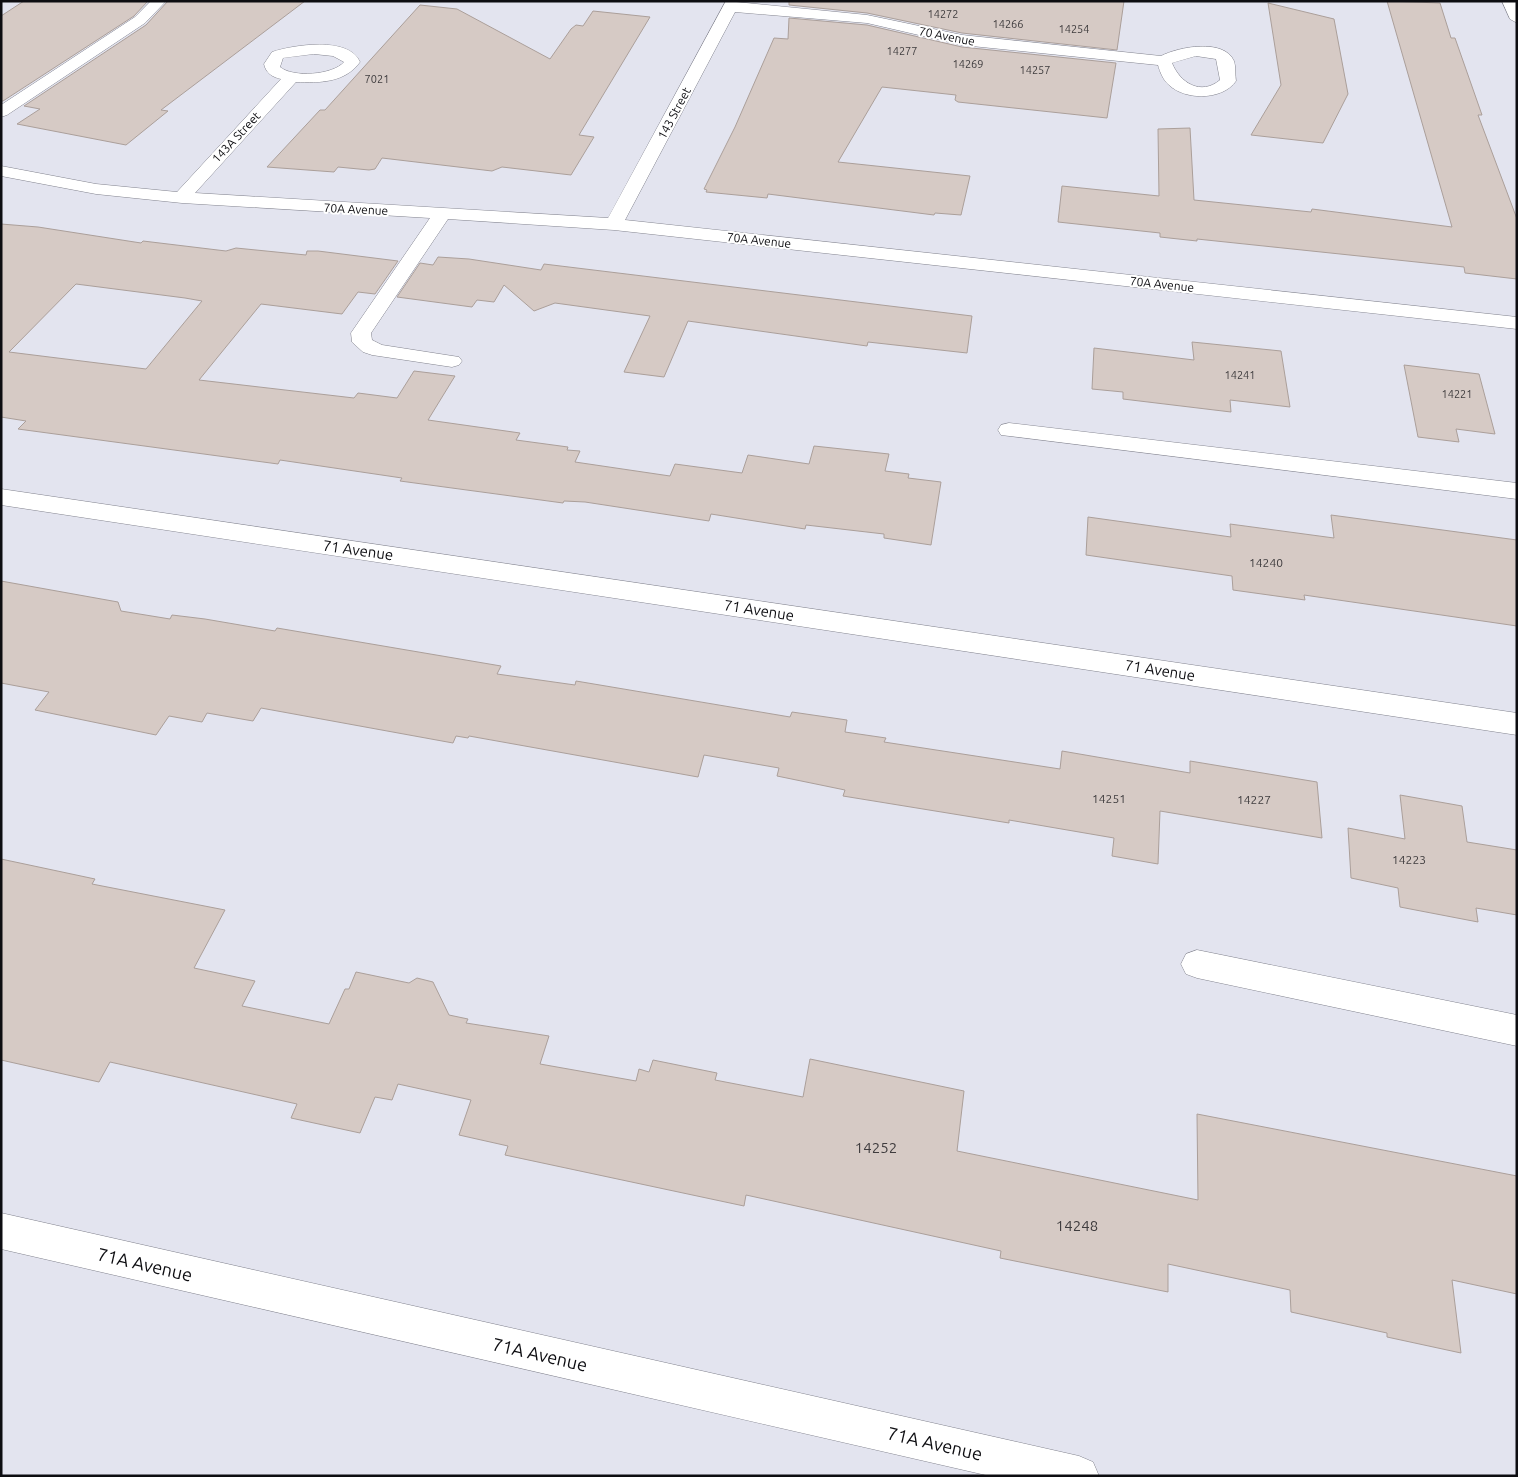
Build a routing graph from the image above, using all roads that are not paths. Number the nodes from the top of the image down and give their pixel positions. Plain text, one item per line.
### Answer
1 (159, 1) edge
2 (1509, 1) edge
3 (731, 4) edge
4 (1517, 19) edge
5 (1164, 61) dead end
6 (292, 77) dead end
7 (1, 112) edge
8 (1, 171) edge
9 (182, 198) junction
10 (443, 213) junction
11 (614, 224) junction
12 (1517, 323) edge
13 (452, 361) dead end
14 (1009, 430) dead end
15 (1517, 491) edge
16 (1, 497) edge
17 (1517, 724) edge
18 (1197, 964) dead end
19 (1517, 1031) edge
20 (1, 1231) edge
21 (1079, 1476) edge

1 - 7 street
2 - 4 street
3 - 5 street, 70 Avenue
3 - 11 street, 143 Street
6 - 9 street, 143A Street
8 - 9 street, 70A Avenue
9 - 10 street, 70A Avenue
10 - 11 street, 70A Avenue
10 - 13 street
11 - 12 street, 70A Avenue
14 - 15 street
16 - 17 street, 71 Avenue
18 - 19 street
20 - 21 street, 71A Avenue

